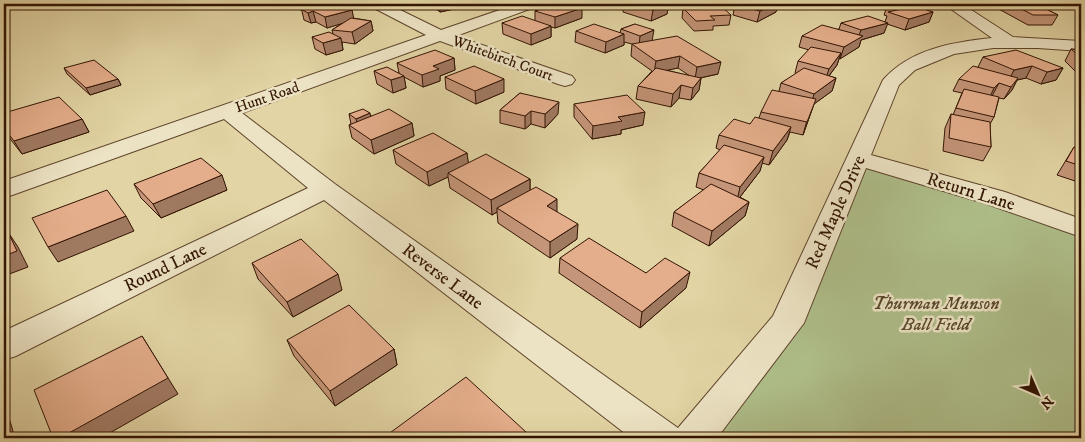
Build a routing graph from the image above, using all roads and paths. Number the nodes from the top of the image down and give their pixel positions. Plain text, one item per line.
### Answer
1 (377, 4) edge
2 (530, 4) edge
3 (953, 4) edge
4 (441, 36) junction
5 (1009, 42) junction
6 (1081, 46) edge
7 (565, 80) dead end
8 (226, 112) junction
9 (859, 159) junction
10 (326, 189) junction
11 (4, 190) edge
12 (1081, 228) edge
13 (4, 346) edge
14 (662, 438) edge
15 (693, 438) edge

1 - 4 street, Whitebirch Court
2 - 4 street, Hunt Road
3 - 5 street
4 - 7 street, Whitebirch Court
4 - 8 street, Hunt Road
5 - 6 street, Red Maple Drive
5 - 9 street, Red Maple Drive
8 - 10 street, Reverse Lane
8 - 11 street, Hunt Road
9 - 12 street, Return Lane
9 - 15 street, Red Maple Drive
10 - 13 street, Round Lane
10 - 14 street, Reverse Lane

